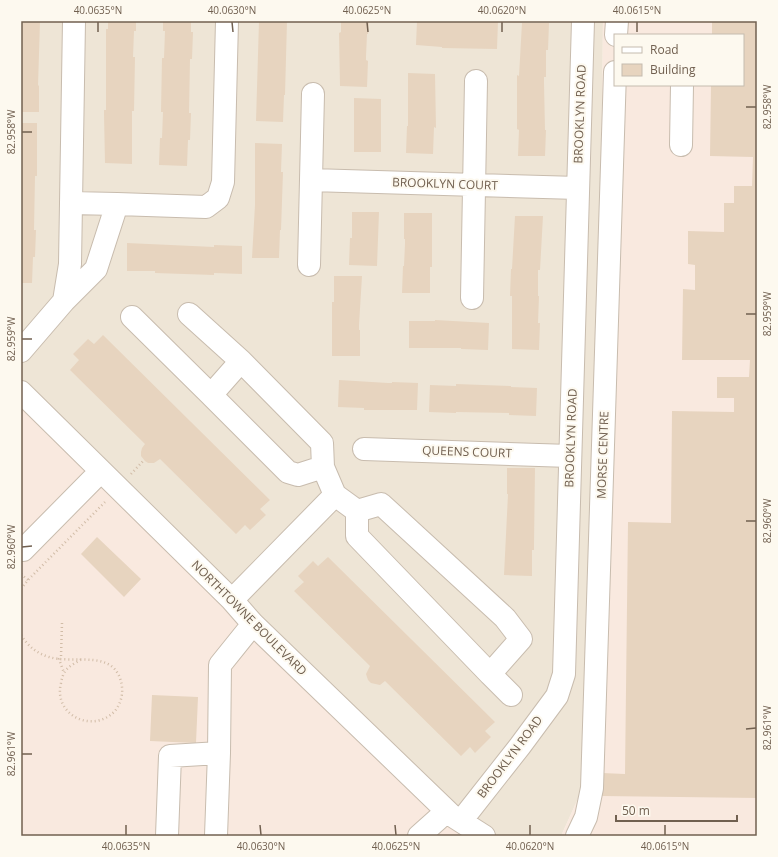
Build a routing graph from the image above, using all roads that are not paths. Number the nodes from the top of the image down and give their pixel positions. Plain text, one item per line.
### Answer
1 (74, 21) edge
2 (227, 21) edge
3 (583, 21) edge
4 (617, 21) edge
5 (616, 34) edge
6 (476, 81) dead end
7 (615, 86) edge
8 (682, 86) edge
9 (313, 94) dead end
10 (681, 145) dead end
11 (311, 180) junction
12 (474, 185) junction
13 (578, 188) junction
14 (71, 203) junction
15 (117, 204) junction
16 (309, 265) dead end
17 (472, 298) dead end
18 (64, 300) junction
19 (189, 314) dead end
20 (132, 317) dead end
21 (21, 351) edge
22 (241, 361) junction
23 (21, 392) edge
24 (211, 395) junction
25 (364, 449) dead end
26 (570, 456) junction
27 (323, 467) junction
28 (101, 471) junction
29 (335, 495) junction
30 (357, 510) junction
31 (23, 550) dead end
32 (232, 600) junction
33 (253, 624) junction
34 (490, 674) junction
35 (511, 695) dead end
36 (219, 753) junction
37 (454, 816) junction
38 (167, 836) edge
39 (216, 836) edge
40 (419, 836) edge
41 (484, 836) edge
42 (577, 836) edge

1 - 14 street
2 - 15 street
3 - 13 street, BROOKLYN ROAD
4 - 5 street
6 - 12 street
7 - 42 street, MORSE CENTRE
8 - 10 street
9 - 11 street
11 - 12 street, BROOKLYN COURT
11 - 16 street
12 - 13 street, BROOKLYN COURT
12 - 17 street
13 - 26 street, BROOKLYN ROAD
14 - 15 street
14 - 18 street
15 - 18 street
18 - 21 street
19 - 22 street
20 - 24 street
22 - 24 street
22 - 27 street
23 - 28 street, NORTHTOWNE BOULEVARD
24 - 27 street
25 - 26 street, QUEENS COURT
26 - 37 street, BROOKLYN ROAD
27 - 29 street
28 - 31 street
28 - 32 street, NORTHTOWNE BOULEVARD
29 - 30 street
29 - 32 street
30 - 34 street
30 - 34 street
32 - 33 street, NORTHTOWNE BOULEVARD
33 - 36 street
33 - 37 street, NORTHTOWNE BOULEVARD
34 - 35 street
36 - 38 street
36 - 39 street
37 - 40 street, BROOKLYN ROAD
37 - 41 street, NORTHTOWNE BOULEVARD

